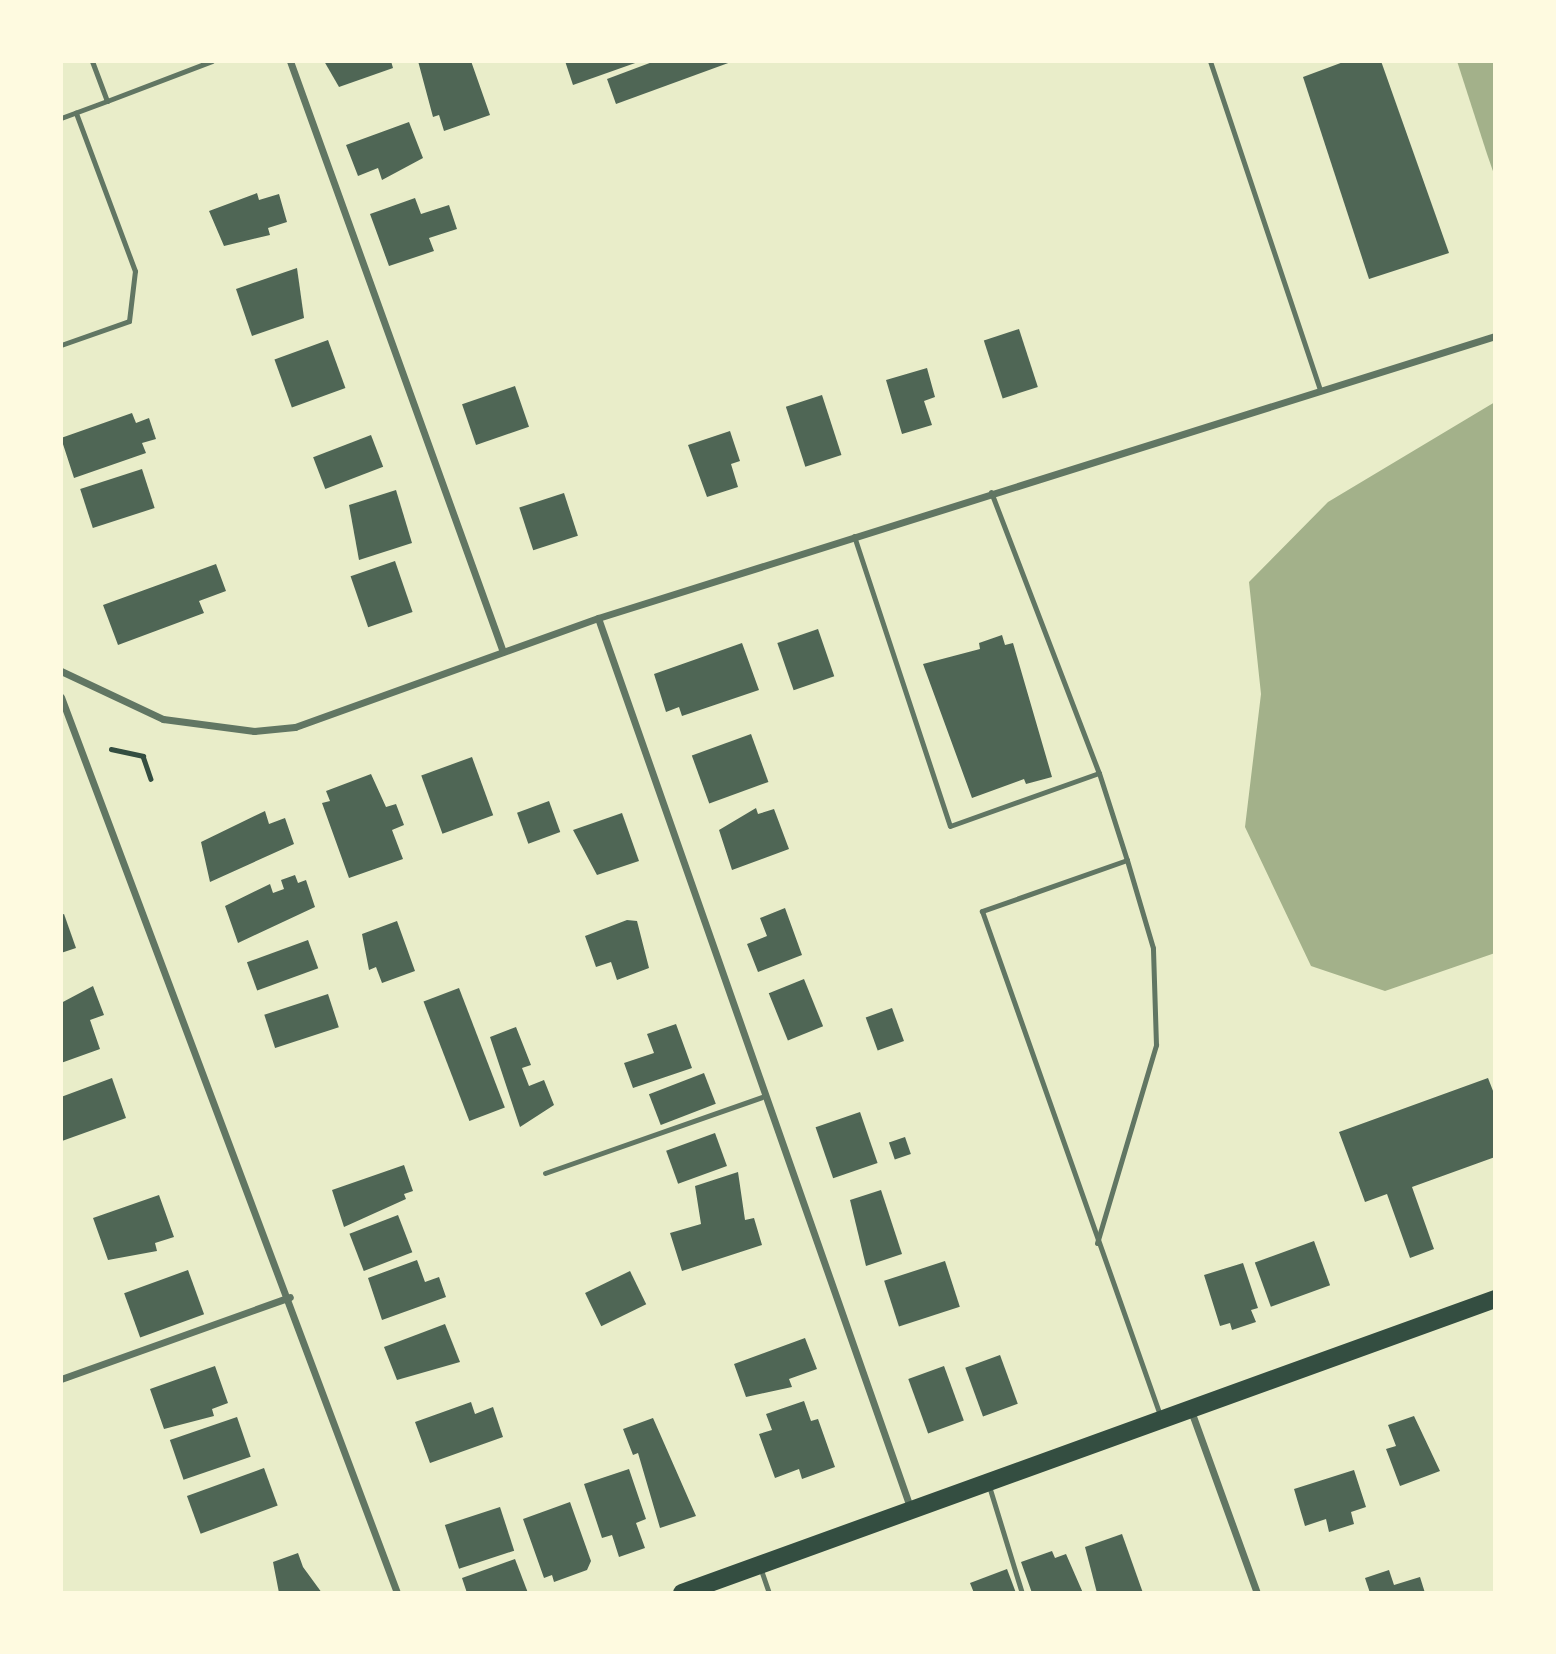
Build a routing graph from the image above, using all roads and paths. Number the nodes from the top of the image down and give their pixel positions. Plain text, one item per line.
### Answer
1 (92, 61) edge
2 (212, 61) edge
3 (290, 61) edge
4 (1210, 61) edge
5 (107, 101) junction
6 (76, 113) junction
7 (61, 118) edge
8 (1495, 336) edge
9 (61, 345) edge
10 (1320, 390) junction
11 (990, 492) junction
12 (854, 536) junction
13 (598, 618) junction
14 (503, 652) junction
15 (61, 671) edge
16 (61, 697) edge
17 (111, 749) dead end
18 (1099, 773) junction
19 (151, 779) dead end
20 (1126, 860) junction
21 (765, 1096) junction
22 (545, 1173) dead end
23 (1097, 1244) junction
24 (290, 1297) junction
25 (1495, 1299) edge
26 (61, 1379) edge
27 (1190, 1408) junction
28 (1161, 1418) junction
29 (987, 1480) junction
30 (910, 1507) junction
31 (759, 1564) junction
32 (397, 1593) edge
33 (682, 1593) edge
34 (769, 1593) edge
35 (1022, 1593) edge
36 (1257, 1593) edge

1 - 5 lane
2 - 5 lane
3 - 14 street
4 - 10 lane
5 - 6 lane
6 - 7 lane
6 - 9 lane
8 - 10 street
10 - 11 street
11 - 12 street
11 - 18 lane
12 - 13 street
12 - 18 lane
13 - 14 street
13 - 21 street
14 - 15 street
16 - 24 street
17 - 19 path
18 - 20 lane
20 - 23 lane
20 - 23 lane
21 - 22 lane
21 - 30 street
23 - 28 lane
24 - 26 street
24 - 32 street
25 - 27 main road
27 - 28 main road
27 - 36 street
28 - 29 main road
29 - 30 main road
29 - 35 lane
30 - 31 main road
31 - 33 main road
31 - 34 lane

